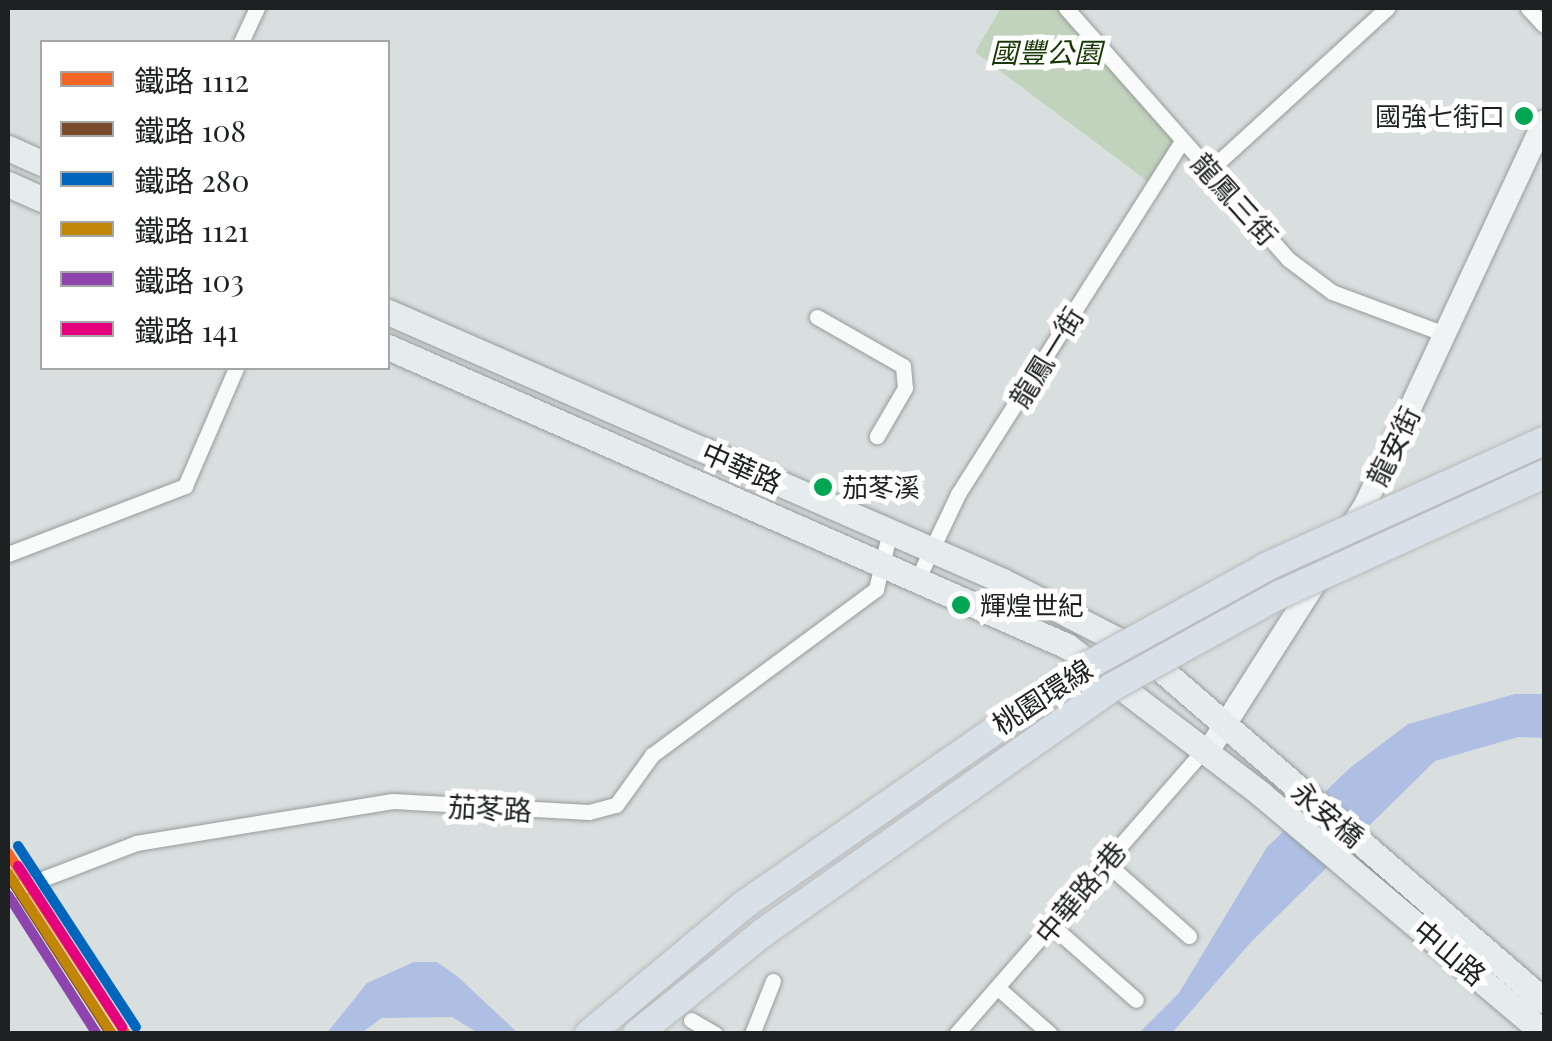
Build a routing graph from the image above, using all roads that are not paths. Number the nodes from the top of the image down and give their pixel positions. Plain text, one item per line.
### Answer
1 (257, 8) edge
2 (1066, 8) edge
3 (1387, 8) edge
4 (1528, 8) edge
5 (1544, 24) edge
6 (242, 40) edge
7 (1544, 121) edge
8 (1182, 140) junction
9 (8, 148) edge
10 (40, 162) edge
11 (1213, 167) junction
12 (8, 184) edge
13 (40, 198) edge
14 (390, 313) edge
15 (817, 316) dead end
16 (1445, 334) junction
17 (390, 348) edge
18 (235, 370) edge
19 (877, 436) dead end
20 (1544, 441) edge
21 (1544, 474) edge
22 (890, 532) junction
23 (932, 550) junction
24 (8, 554) edge
25 (882, 562) junction
26 (918, 578) junction
27 (1229, 725) junction
28 (1205, 752) junction
29 (1281, 774) joint
30 (1261, 794) joint
31 (1104, 862) junction
32 (1365, 862) junction
33 (8, 892) edge
34 (1051, 925) junction
35 (1189, 936) dead end
36 (774, 982) dead end
37 (998, 988) junction
38 (1136, 1000) dead end
39 (1544, 1001) edge
40 (691, 1020) dead end
41 (1544, 1033) edge
42 (589, 1034) edge
43 (637, 1034) edge
44 (715, 1034) edge
45 (752, 1034) edge
46 (956, 1034) edge
47 (1050, 1034) edge

1 - 6 street
2 - 8 street, 龍鳳三街
3 - 11 street
4 - 5 street
7 - 16 street, 龍安街
8 - 11 street, 龍鳳三街
8 - 23 street, 龍鳳一街
9 - 10 main road
11 - 16 street, 龍鳳三街
12 - 13 main road
14 - 22 main road, 中華路
15 - 19 street
16 - 27 street, 龍安街
17 - 25 main road, 中華路
18 - 24 street
20 - 42 highway, 桃園環線, bridge
21 - 43 highway, 桃園環線, bridge
22 - 23 main road, 中華路
22 - 25 street
23 - 26 street, 龍鳳一街
23 - 27 main road, 中華路
25 - 26 main road, 中華路
25 - 33 street, 茄苳路
26 - 28 main road, 中華路
27 - 28 street, 龍安街
27 - 29 main road, 中華路
28 - 30 main road, 中華路
28 - 31 street, 中華路5巷
29 - 32 main road, 永安橋
30 - 32 main road, 永安橋
31 - 34 street, 中華路5巷
31 - 35 street
32 - 39 main road, 中山路
32 - 41 main road, 中山路
34 - 37 street, 中華路5巷
34 - 38 street
36 - 45 street
37 - 46 street, 中華路5巷
37 - 47 street
40 - 44 street

